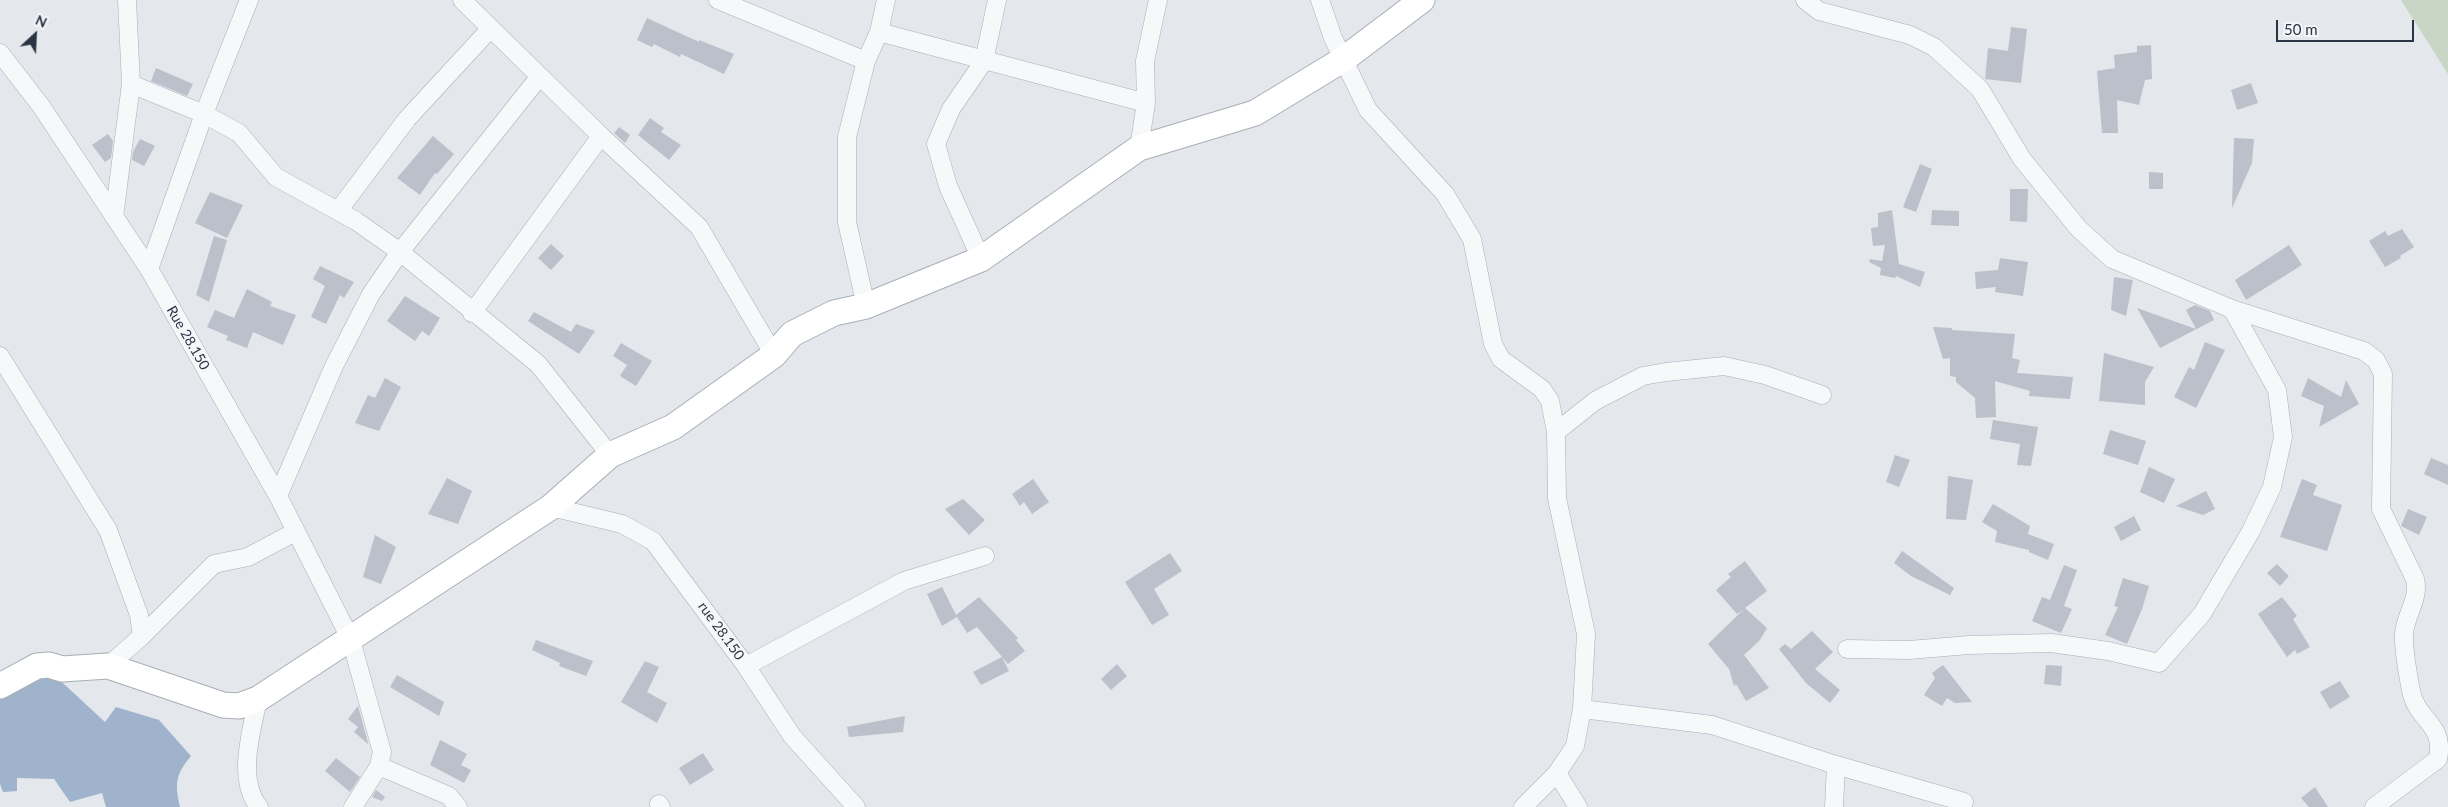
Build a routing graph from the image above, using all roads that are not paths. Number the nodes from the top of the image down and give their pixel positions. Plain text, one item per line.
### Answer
1 (127, 0) edge
2 (249, 0) edge
3 (462, 0) edge
4 (718, 0) edge
5 (886, 0) edge
6 (997, 0) edge
7 (1158, 0) edge
8 (1320, 0) edge
9 (1422, 0) edge
10 (1805, 0) edge
11 (491, 28) junction
12 (879, 32) junction
13 (0, 53) edge
14 (1344, 59) junction
15 (866, 61) junction
16 (984, 61) junction
17 (540, 76) junction
18 (131, 84) junction
19 (1146, 103) junction
20 (204, 114) junction
21 (601, 136) junction
22 (1140, 148) junction
23 (338, 210) junction
24 (114, 217) junction
25 (400, 252) junction
26 (981, 259) junction
27 (149, 269) junction
28 (866, 306) junction
29 (2232, 308) junction
30 (472, 313) junction
31 (774, 355) junction
32 (0, 356) edge
33 (1822, 395) dead end
34 (1556, 432) junction
35 (610, 455) junction
36 (278, 496) junction
37 (551, 507) junction
38 (295, 532) junction
39 (985, 556) dead end
40 (142, 636) junction
41 (350, 640) junction
42 (1846, 649) dead end
43 (108, 666) junction
44 (746, 666) junction
45 (3, 679) edge
46 (258, 699) junction
47 (1582, 709) junction
48 (1836, 765) junction
49 (379, 766) junction
50 (1557, 773) junction
51 (1964, 802) dead end
52 (259, 807) edge
53 (353, 807) edge
54 (458, 807) edge
55 (856, 807) edge
56 (1523, 807) edge
57 (1578, 807) edge
58 (1834, 807) edge
59 (2374, 807) edge

1 - 18 street
2 - 20 street
3 - 11 street
4 - 15 street
5 - 12 street
6 - 16 street
7 - 19 street
8 - 14 street
9 - 14 street
10 - 29 street
11 - 17 street
11 - 23 street
12 - 15 street
12 - 16 street
13 - 24 street, Rue 28.150
14 - 22 street
14 - 34 street
15 - 28 street
16 - 19 street
16 - 26 street
17 - 21 street
17 - 25 street
18 - 20 street
18 - 24 street
19 - 22 street
20 - 23 street
20 - 27 street
21 - 30 street
21 - 31 street
22 - 26 street
23 - 25 street
24 - 27 street, Rue 28.150
25 - 30 street
25 - 36 street
26 - 28 street
27 - 36 street, Rue 28.150
28 - 31 street
29 - 42 street
29 - 59 street
30 - 35 street
31 - 35 street
32 - 40 street
33 - 34 street
34 - 47 street
35 - 37 street
36 - 38 street, Rue 28.150
37 - 41 street
37 - 44 street, rue 28.150
38 - 40 street
38 - 41 street, Rue 28.150
39 - 44 street
40 - 43 street
41 - 46 street
41 - 49 street
43 - 45 street
43 - 46 street
44 - 55 street, rue 28.150
46 - 52 street
47 - 48 street
47 - 50 street
48 - 51 street
48 - 58 street
49 - 53 street
49 - 54 street
50 - 56 street
50 - 57 street

